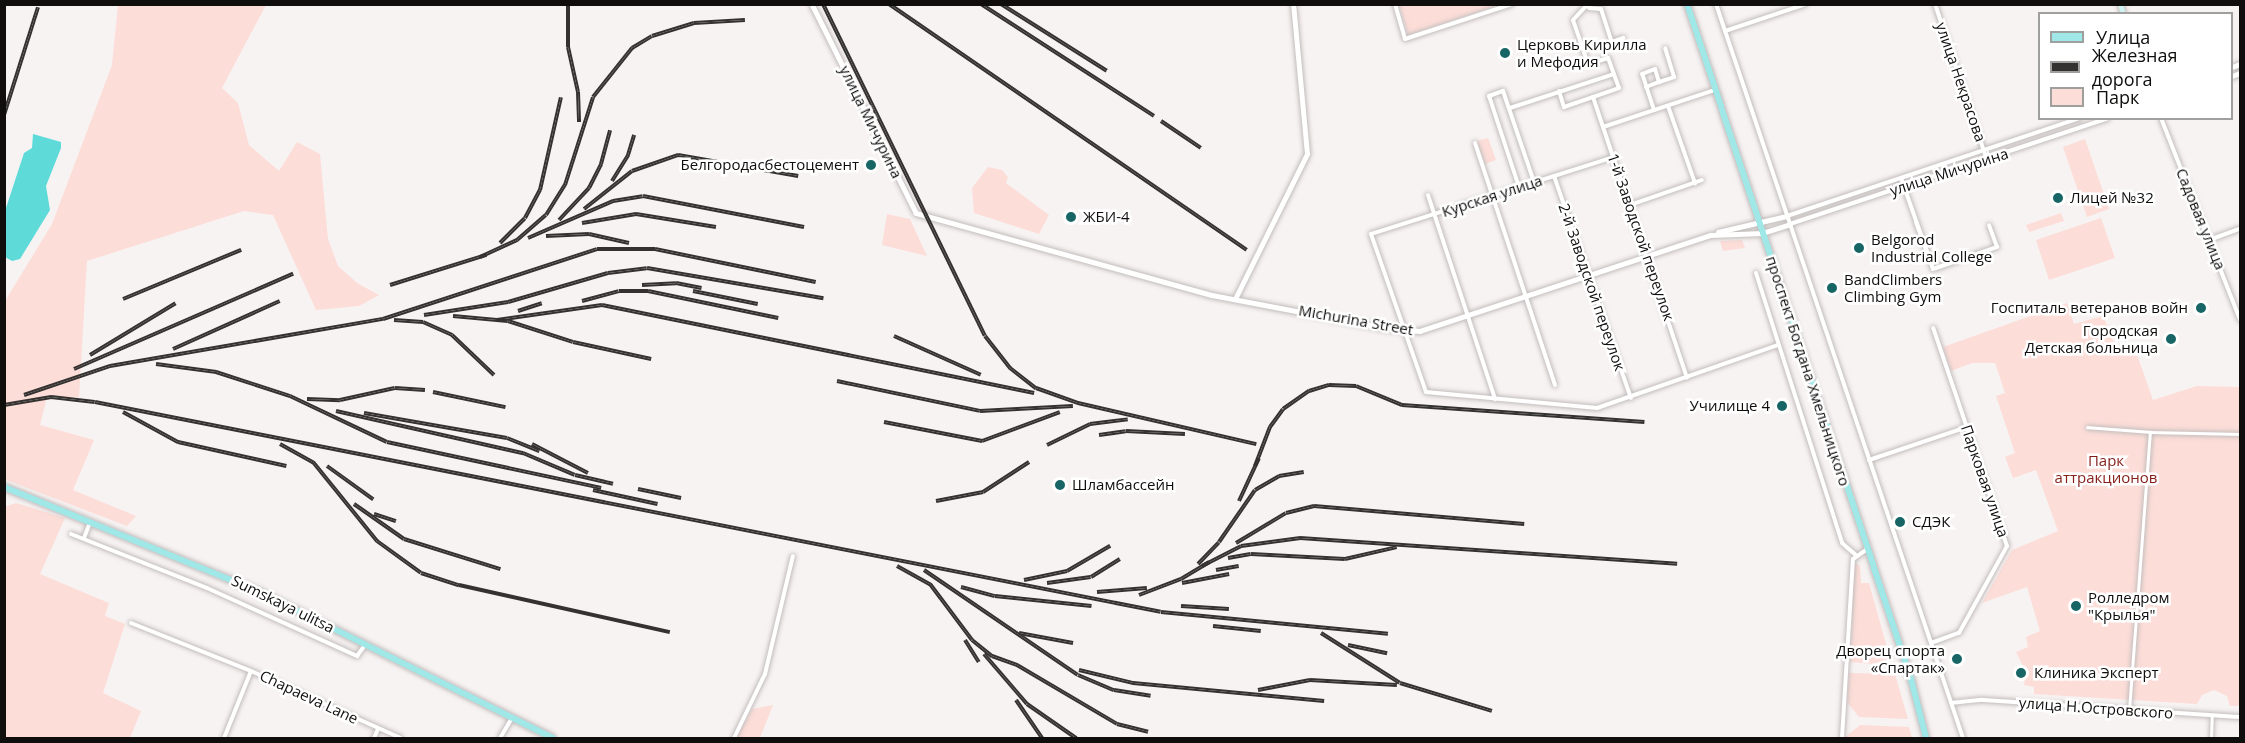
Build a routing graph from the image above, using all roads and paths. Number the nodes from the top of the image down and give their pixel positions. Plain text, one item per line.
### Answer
1 (812, 4) edge
2 (1293, 4) edge
3 (1395, 4) edge
4 (1512, 4) edge
5 (1687, 4) edge
6 (1716, 4) edge
7 (1806, 4) edge
8 (1935, 4) edge
9 (1589, 6) edge
10 (1725, 31) junction
11 (1623, 38) dead end
12 (1665, 48) dead end
13 (1614, 74) junction
14 (1659, 82) junction
15 (1646, 87) junction
16 (1715, 90) junction
17 (1559, 92) junction
18 (1593, 97) junction
19 (1668, 106) junction
20 (1510, 108) junction
21 (1654, 110) junction
22 (2074, 120) edge
23 (2102, 120) edge
24 (2162, 120) edge
25 (1603, 127) junction
26 (1475, 143) dead end
27 (1984, 151) junction
28 (1614, 156) junction
29 (1988, 160) junction
30 (1554, 176) junction
31 (1901, 178) junction
32 (1702, 180) dead end
33 (1534, 182) junction
34 (1695, 183) junction
35 (1519, 187) junction
36 (1904, 187) junction
37 (1428, 195) dead end
38 (1492, 196) junction
39 (1630, 205) junction
40 (1435, 214) junction
41 (1787, 216) junction
42 (1759, 222) junction
43 (1790, 224) junction
44 (1989, 225) dead end
45 (2241, 229) edge
46 (1763, 233) junction
47 (1710, 235) junction
48 (2209, 240) junction
49 (1648, 257) junction
50 (1756, 273) dead end
51 (1588, 277) junction
52 (1527, 297) junction
53 (1235, 299) junction
54 (1469, 316) junction
55 (2241, 320) edge
56 (1933, 328) dead end
57 (1406, 332) junction
58 (1778, 345) junction
59 (1687, 378) junction
60 (1555, 385) dead end
61 (1630, 398) junction
62 (1495, 399) junction
63 (1967, 427) junction
64 (2087, 427) dead end
65 (2150, 432) junction
66 (2241, 434) edge
67 (1869, 460) junction
68 (4, 487) edge
69 (90, 521) junction
70 (71, 534) dead end
71 (84, 538) junction
72 (1866, 550) junction
73 (793, 556) dead end
74 (1857, 556) junction
75 (131, 623) dead end
76 (1931, 643) junction
77 (365, 645) junction
78 (251, 671) junction
79 (1951, 703) junction
80 (2129, 710) junction
81 (2212, 715) junction
82 (2241, 717) edge
83 (512, 718) junction
84 (378, 729) junction
85 (224, 738) edge
86 (374, 738) edge
87 (400, 738) edge
88 (500, 738) edge
89 (553, 738) edge
90 (734, 738) edge
91 (1842, 738) edge
92 (1926, 738) edge
93 (1963, 738) edge
94 (2211, 738) edge

1 - 53 street, Michurina Street
2 - 53 street
3 - 4 street
5 - 16 main road, проспект Богдана Хмельницкого
6 - 10 street
7 - 10 street
8 - 27 street, улица Некрасова
9 - 11 street
9 - 13 street
10 - 41 street
12 - 14 street
13 - 17 street
13 - 18 street
14 - 15 street
14 - 15 street
15 - 21 street
16 - 19 street
16 - 42 main road, проспект Богдана Хмельницкого
17 - 18 street
17 - 20 street
18 - 25 street, 1-й Заводской переулок
19 - 21 street
19 - 34 street
20 - 33 street
20 - 35 street
21 - 25 street
22 - 27 street, улица Мичурина
23 - 29 street, улица Мичурина
24 - 48 street, Садовая улица
25 - 28 street, 1-й Заводской переулок
26 - 38 street
27 - 29 street, улица Некрасова
27 - 31 street, улица Мичурина
28 - 30 street, Курская улица
28 - 39 street, 1-й Заводской переулок
29 - 36 street, улица Мичурина
30 - 33 street, Курская улица
30 - 51 street, 2-й Заводской переулок
31 - 36 street
31 - 41 street, улица Мичурина
32 - 34 street
33 - 35 street, Курская улица
34 - 39 street
35 - 38 street, Курская улица
36 - 43 street, улица Мичурина
36 - 44 street
37 - 40 street
38 - 40 street, Курская улица
38 - 52 street
39 - 49 street, 1-й Заводской переулок
40 - 54 street
40 - 57 street, Курская улица
41 - 42 street
41 - 43 street
42 - 46 main road, проспект Богдана Хмельницкого
42 - 47 street
43 - 46 street
43 - 67 street
45 - 48 street
46 - 47 street, Michurina Street
46 - 72 main road, проспект Богдана Хмельницкого
47 - 49 street, Michurina Street
48 - 55 street, Садовая улица
49 - 51 street, Michurina Street
49 - 59 street, 1-й Заводской переулок
50 - 58 street
51 - 52 street, Michurina Street
51 - 61 street, 2-й Заводской переулок
52 - 54 street, Michurina Street
52 - 60 street
53 - 57 street, Michurina Street
54 - 57 street, Michurina Street
54 - 62 street
56 - 63 street, Парковая улица
57 - 62 street
58 - 59 street
58 - 74 street
59 - 61 street
61 - 62 street
63 - 67 street
63 - 76 street, Парковая улица
64 - 65 street
65 - 66 street
65 - 80 street
67 - 76 street
68 - 69 main road, Sumskaya ulitsa
69 - 71 street
69 - 77 main road, Sumskaya ulitsa
70 - 71 street
71 - 77 street
72 - 74 street
72 - 92 main road, проспект Богдана Хмельницкого
73 - 90 street
74 - 91 street
75 - 78 street, Chapaeva Lane
76 - 79 street
77 - 83 main road, Sumskaya ulitsa
78 - 84 street, Chapaeva Lane
78 - 85 street
79 - 80 street, улица Н.Островского
79 - 93 street
80 - 81 street, улица Н.Островского
81 - 82 street, улица Н.Островского
81 - 94 street
83 - 88 street
83 - 89 main road, Sumskaya ulitsa
84 - 86 street
84 - 87 street, Chapaeva Lane

